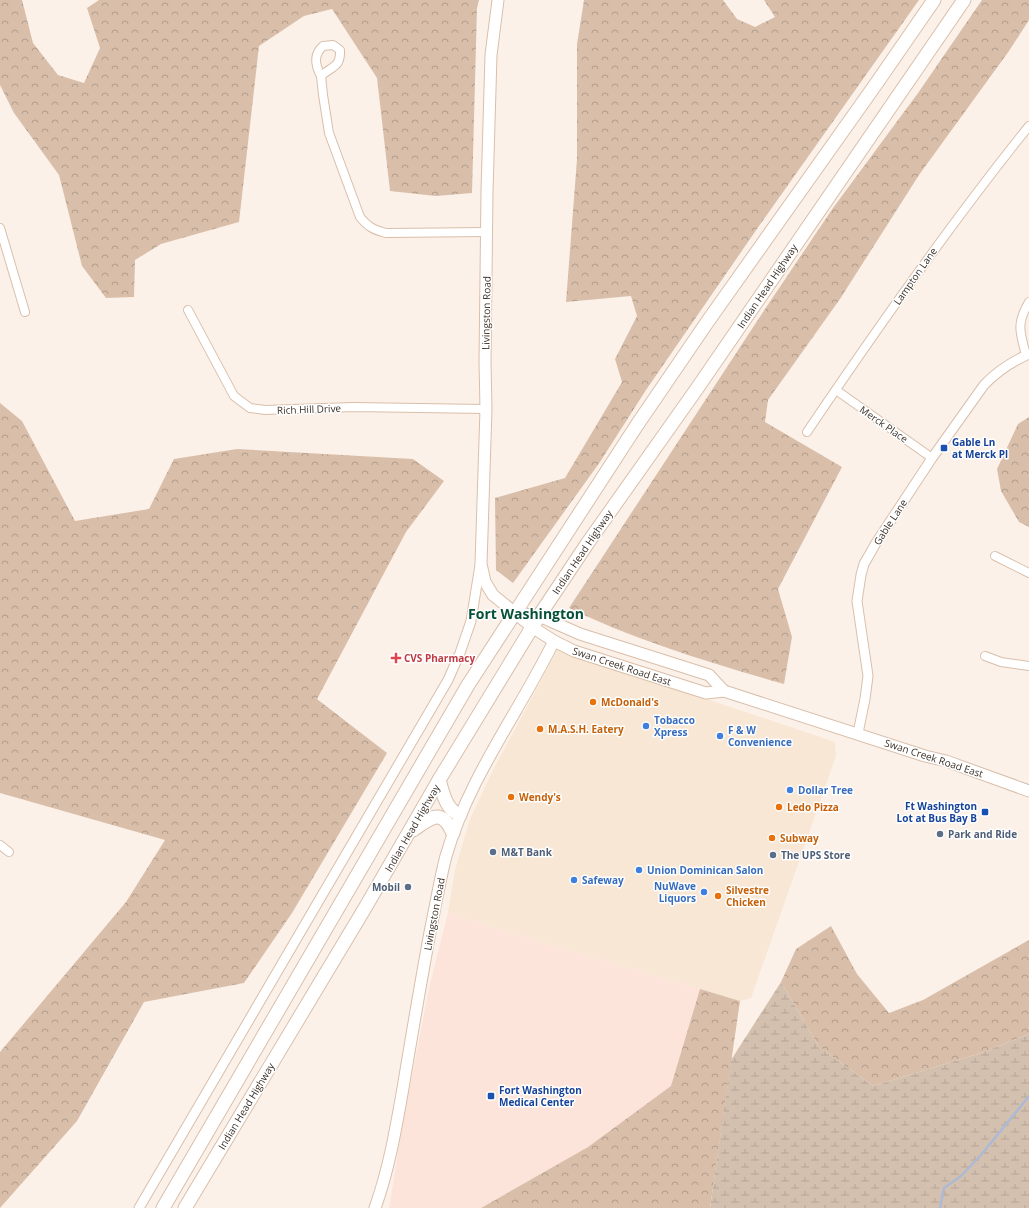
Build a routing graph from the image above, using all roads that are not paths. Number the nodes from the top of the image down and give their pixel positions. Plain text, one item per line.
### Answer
1 (498, 0) edge
2 (934, 0) edge
3 (964, 0) edge
4 (321, 76) dead end
5 (1029, 126) edge
6 (0, 228) edge
7 (487, 232) junction
8 (1029, 302) edge
9 (188, 310) dead end
10 (25, 312) dead end
11 (1028, 355) edge
12 (836, 390) junction
13 (486, 409) junction
14 (807, 432) dead end
15 (932, 458) junction
16 (995, 556) dead end
17 (480, 564) junction
18 (1029, 573) edge
19 (516, 612) junction
20 (535, 622) junction
21 (554, 641) junction
22 (985, 656) dead end
23 (1029, 666) edge
24 (724, 691) junction
25 (858, 733) junction
26 (439, 780) junction
27 (1029, 791) edge
28 (460, 815) junction
29 (410, 832) junction
30 (453, 833) junction
31 (0, 846) edge
32 (9, 852) dead end
33 (139, 1208) edge
34 (163, 1208) edge
35 (184, 1208) edge
36 (375, 1208) edge

1 - 7 main road, Livingston Road
2 - 19 highway, Indian Head Highway
3 - 20 highway, Indian Head Highway
4 - 7 street
5 - 12 street, Lampton Lane
6 - 10 street
7 - 13 main road, Livingston Road
8 - 11 street
9 - 13 street, Rich Hill Drive
11 - 15 street, Gable Lane
12 - 14 street, Lampton Lane
12 - 15 street, Merck Place
13 - 17 main road, Livingston Road
15 - 25 street, Gable Lane
16 - 18 street
17 - 19 main road, Livingston Road
17 - 33 street
19 - 20 main road, Swan Creek Road East
19 - 34 highway, Indian Head Highway
20 - 21 main road, Swan Creek Road East
20 - 24 main road, Swan Creek Road East
20 - 26 highway, Indian Head Highway
21 - 24 main road, Swan Creek Road East
21 - 28 main road, Livingston Road
22 - 23 street
24 - 25 main road, Swan Creek Road East
25 - 27 main road, Swan Creek Road East
26 - 28 highway
26 - 29 highway, Indian Head Highway
28 - 30 main road, Livingston Road
29 - 30 highway
29 - 35 highway, Indian Head Highway
30 - 36 main road, Livingston Road
31 - 32 street

